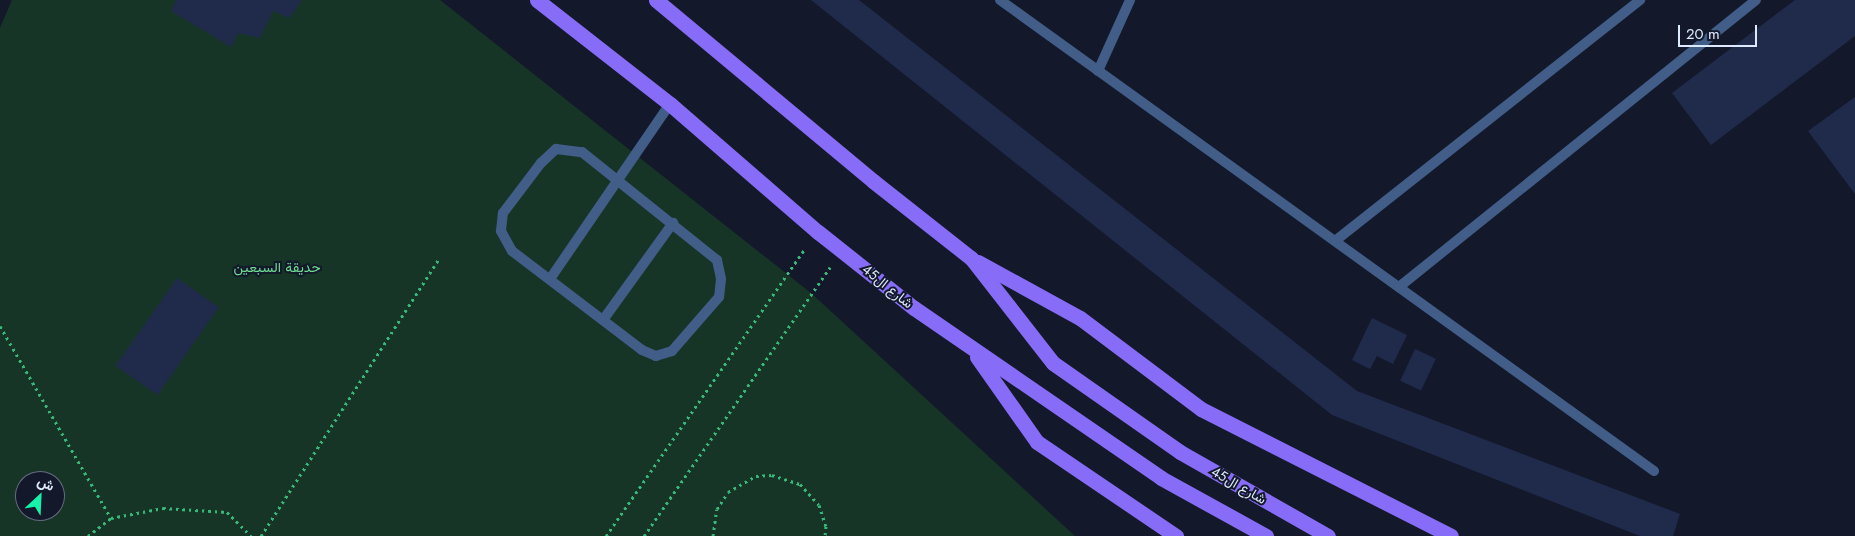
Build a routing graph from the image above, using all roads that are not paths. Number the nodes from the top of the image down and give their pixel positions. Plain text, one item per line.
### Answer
1 (537, 0) edge
2 (656, 0) edge
3 (1000, 0) edge
4 (1130, 0) edge
5 (1640, 0) edge
6 (1756, 0) edge
7 (1098, 71) junction
8 (670, 104) junction
9 (617, 179) junction
10 (674, 223) junction
11 (1335, 241) junction
12 (971, 258) junction
13 (550, 279) junction
14 (1399, 287) junction
15 (603, 320) junction
16 (970, 347) junction
17 (1654, 471) dead end
18 (1176, 536) edge
19 (1266, 536) edge
20 (1328, 536) edge
21 (1451, 536) edge

1 - 8 main road, شارع ال45
2 - 12 main road, شارع ال45
3 - 7 lane
4 - 7 lane
5 - 11 lane
6 - 14 lane
7 - 11 lane
8 - 9 lane
8 - 16 main road, شارع ال45
9 - 10 lane
9 - 13 lane
9 - 13 lane
10 - 15 lane
10 - 15 lane
11 - 14 lane
12 - 20 main road, شارع ال45
12 - 21 main road
13 - 15 lane
14 - 17 lane
16 - 18 main road
16 - 19 main road, شارع ال45

